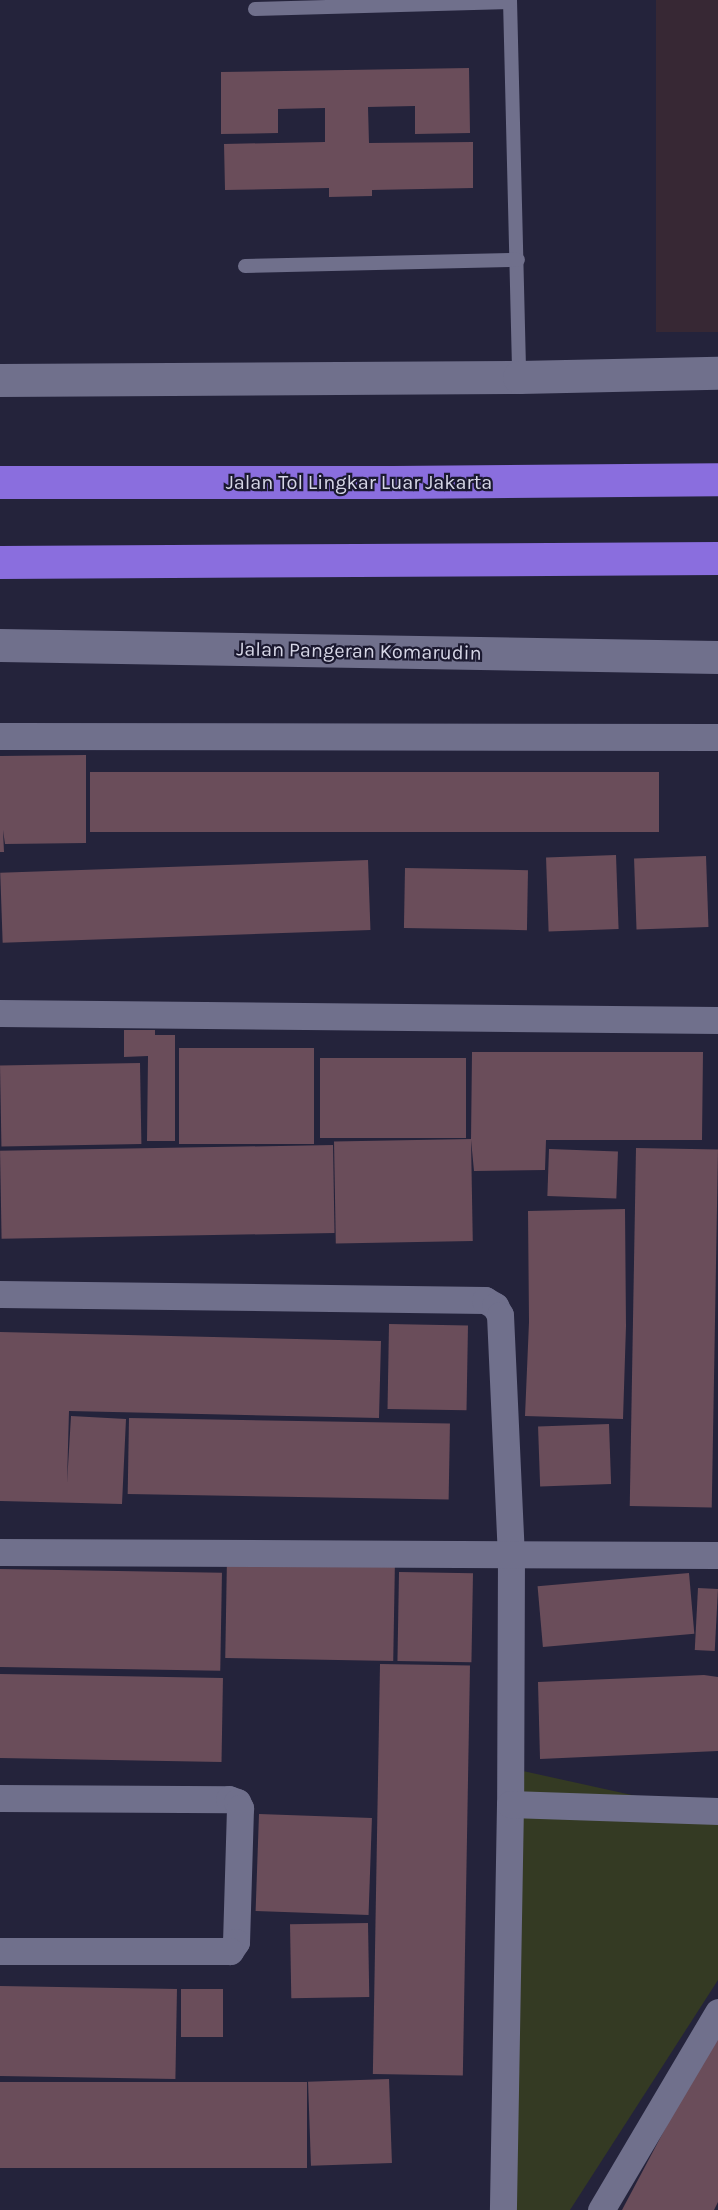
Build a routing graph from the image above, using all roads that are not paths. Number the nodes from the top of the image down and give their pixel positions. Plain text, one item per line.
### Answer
1 (510, 1) edge
2 (255, 9) dead end
3 (518, 261) junction
4 (245, 266) dead end
5 (718, 373) edge
6 (519, 377) junction
7 (0, 380) edge
8 (718, 479) edge
9 (0, 482) edge
10 (718, 558) edge
11 (0, 562) edge
12 (0, 645) edge
13 (718, 657) edge
14 (0, 736) edge
15 (718, 737) edge
16 (0, 1013) edge
17 (718, 1020) edge
18 (0, 1294) edge
19 (0, 1552) edge
20 (512, 1554) junction
21 (718, 1555) edge
22 (0, 1798) edge
23 (510, 1804) junction
24 (718, 1810) edge
25 (0, 1952) edge
26 (718, 2012) edge
27 (503, 2210) edge
28 (601, 2210) edge

1 - 2 lane
1 - 3 lane
3 - 4 lane
3 - 6 lane
5 - 6 street
6 - 7 street
8 - 9 highway, Jalan Tol Lingkar Luar Jakarta
10 - 11 highway
12 - 13 street, Jalan Pangeran Komarudin
14 - 15 street
16 - 17 street
18 - 20 street
19 - 20 street
20 - 21 street
20 - 23 street
22 - 25 street
23 - 24 street
23 - 27 street
26 - 28 street

